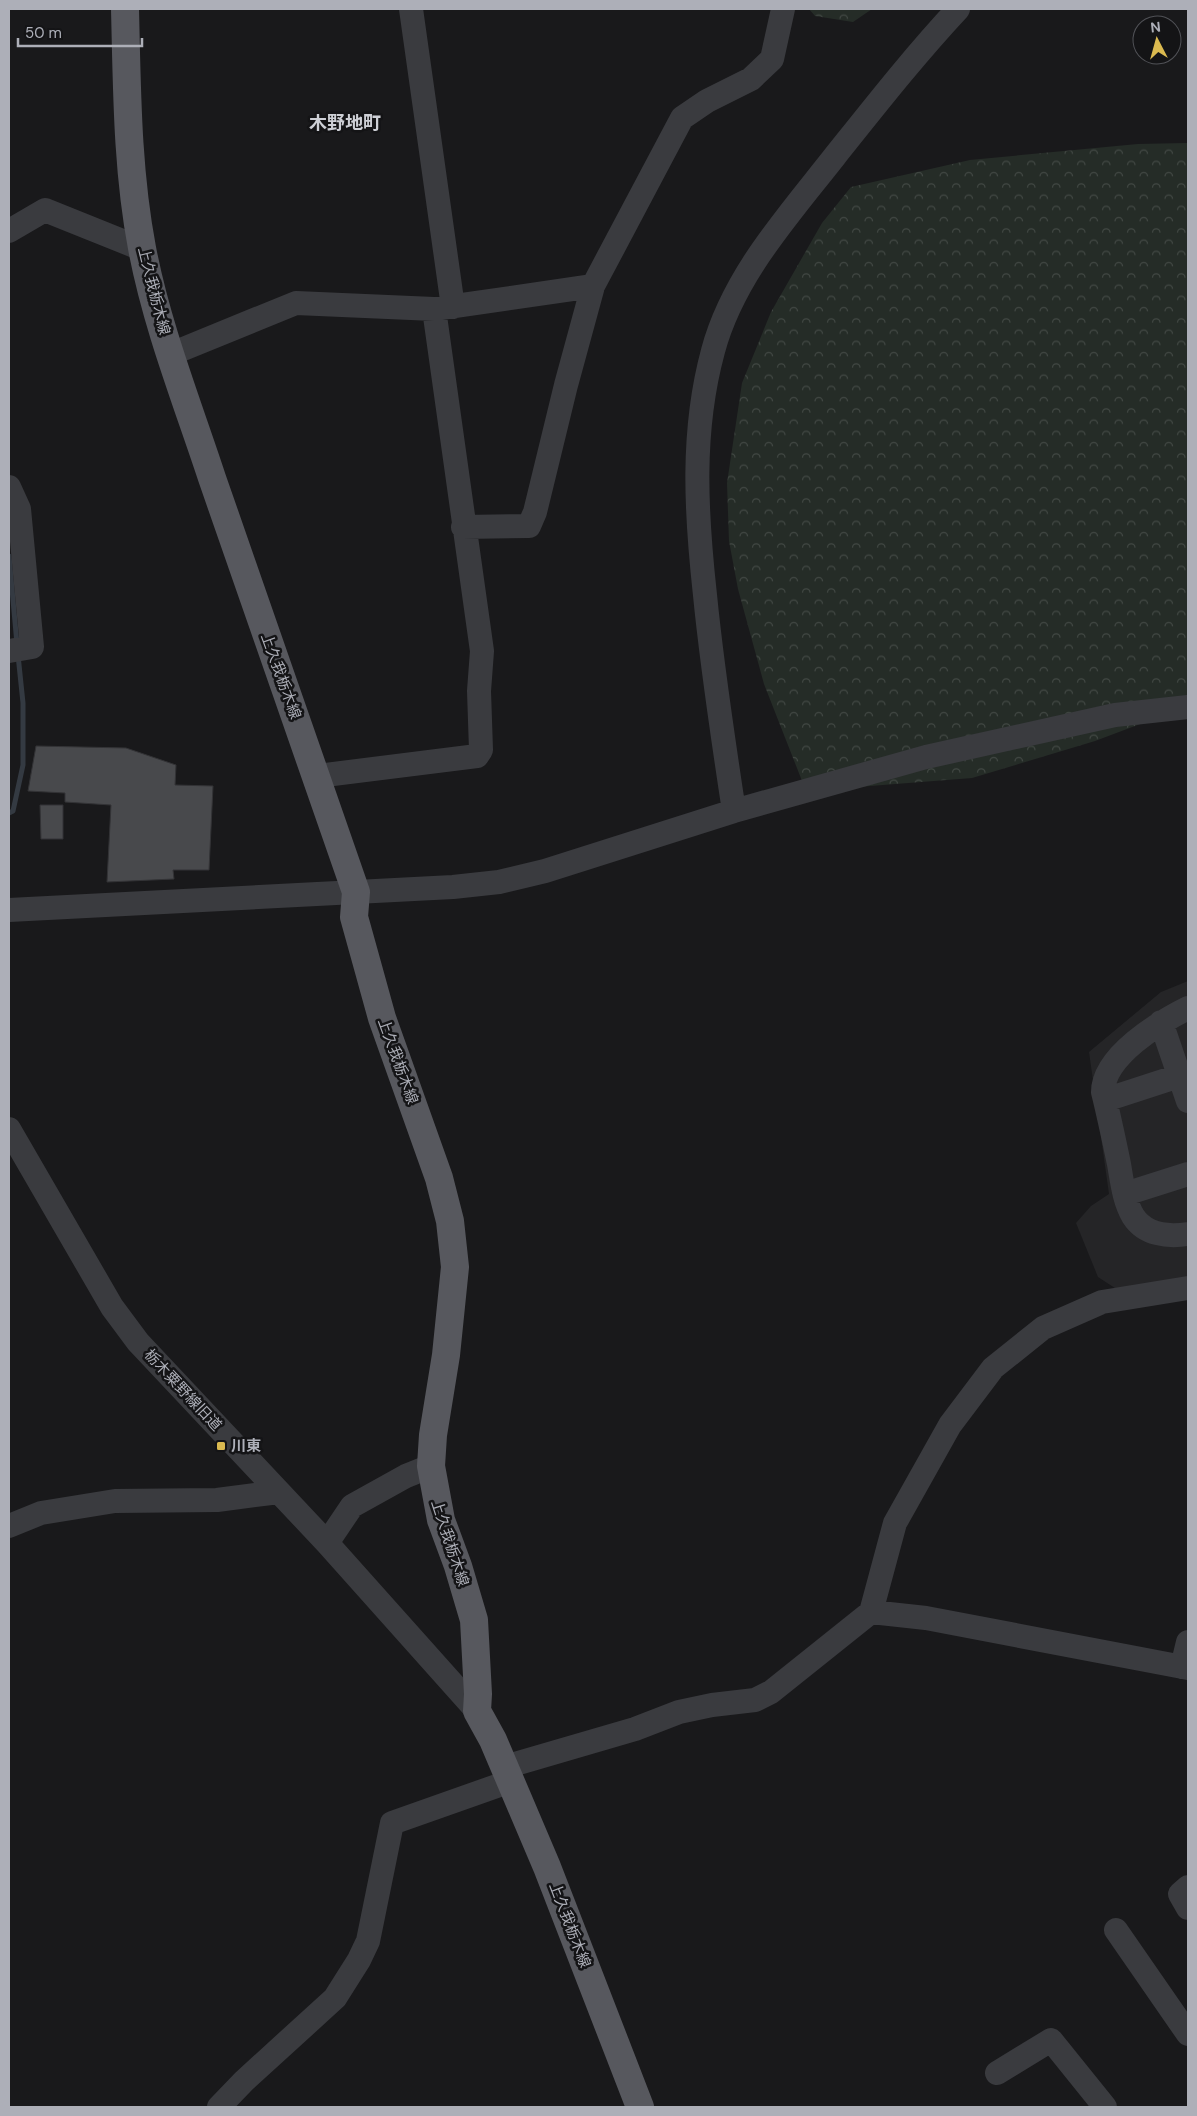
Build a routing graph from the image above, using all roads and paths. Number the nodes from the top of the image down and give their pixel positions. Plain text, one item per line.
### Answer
1 (125, 9) edge
2 (411, 9) edge
3 (784, 9) edge
4 (958, 9) edge
5 (9, 230) edge
6 (142, 249) junction
7 (593, 286) junction
8 (443, 308) junction
9 (170, 354) junction
10 (9, 488) edge
11 (463, 527) junction
12 (9, 651) edge
13 (1188, 708) edge
14 (317, 776) junction
15 (734, 811) junction
16 (356, 892) junction
17 (9, 910) edge
18 (1188, 1008) edge
19 (1161, 1022) junction
20 (1184, 1074) edge
21 (1105, 1100) junction
22 (1188, 1101) edge
23 (9, 1129) edge
24 (1188, 1174) edge
25 (1125, 1194) junction
26 (1188, 1234) edge
27 (1188, 1288) edge
28 (431, 1466) junction
29 (279, 1492) junction
30 (9, 1526) edge
31 (328, 1543) junction
32 (871, 1612) junction
33 (1188, 1642) edge
34 (1185, 1667) edge
35 (477, 1711) junction
36 (508, 1774) junction
37 (1188, 1886) edge
38 (1188, 1908) edge
39 (1116, 1930) dead end
40 (1188, 2034) edge
41 (997, 2073) dead end
42 (219, 2107) edge
43 (640, 2107) edge
44 (1105, 2107) edge

1 - 6 main road, 上久我栃木線
2 - 8 street
3 - 7 street
4 - 15 street
5 - 6 street
6 - 9 main road, 上久我栃木線
7 - 8 street
7 - 11 street
8 - 9 street
8 - 11 street
9 - 14 main road, 上久我栃木線
10 - 12 street
11 - 14 street
13 - 15 street
14 - 16 main road, 上久我栃木線
15 - 16 street
16 - 17 street
16 - 28 main road, 上久我栃木線
18 - 19 street
19 - 20 street
19 - 21 street
20 - 21 street
20 - 22 street
21 - 25 street
23 - 29 street, 栃木粟野線旧道
24 - 25 street
25 - 26 street
27 - 32 street
28 - 31 street
28 - 35 main road, 上久我栃木線
29 - 30 street
29 - 31 street, 栃木粟野線旧道
31 - 35 street, 栃木粟野線旧道
32 - 34 street
32 - 36 street
33 - 34 street
35 - 36 main road, 上久我栃木線
36 - 42 street
36 - 43 main road, 上久我栃木線
37 - 38 street
39 - 40 street
41 - 44 street

